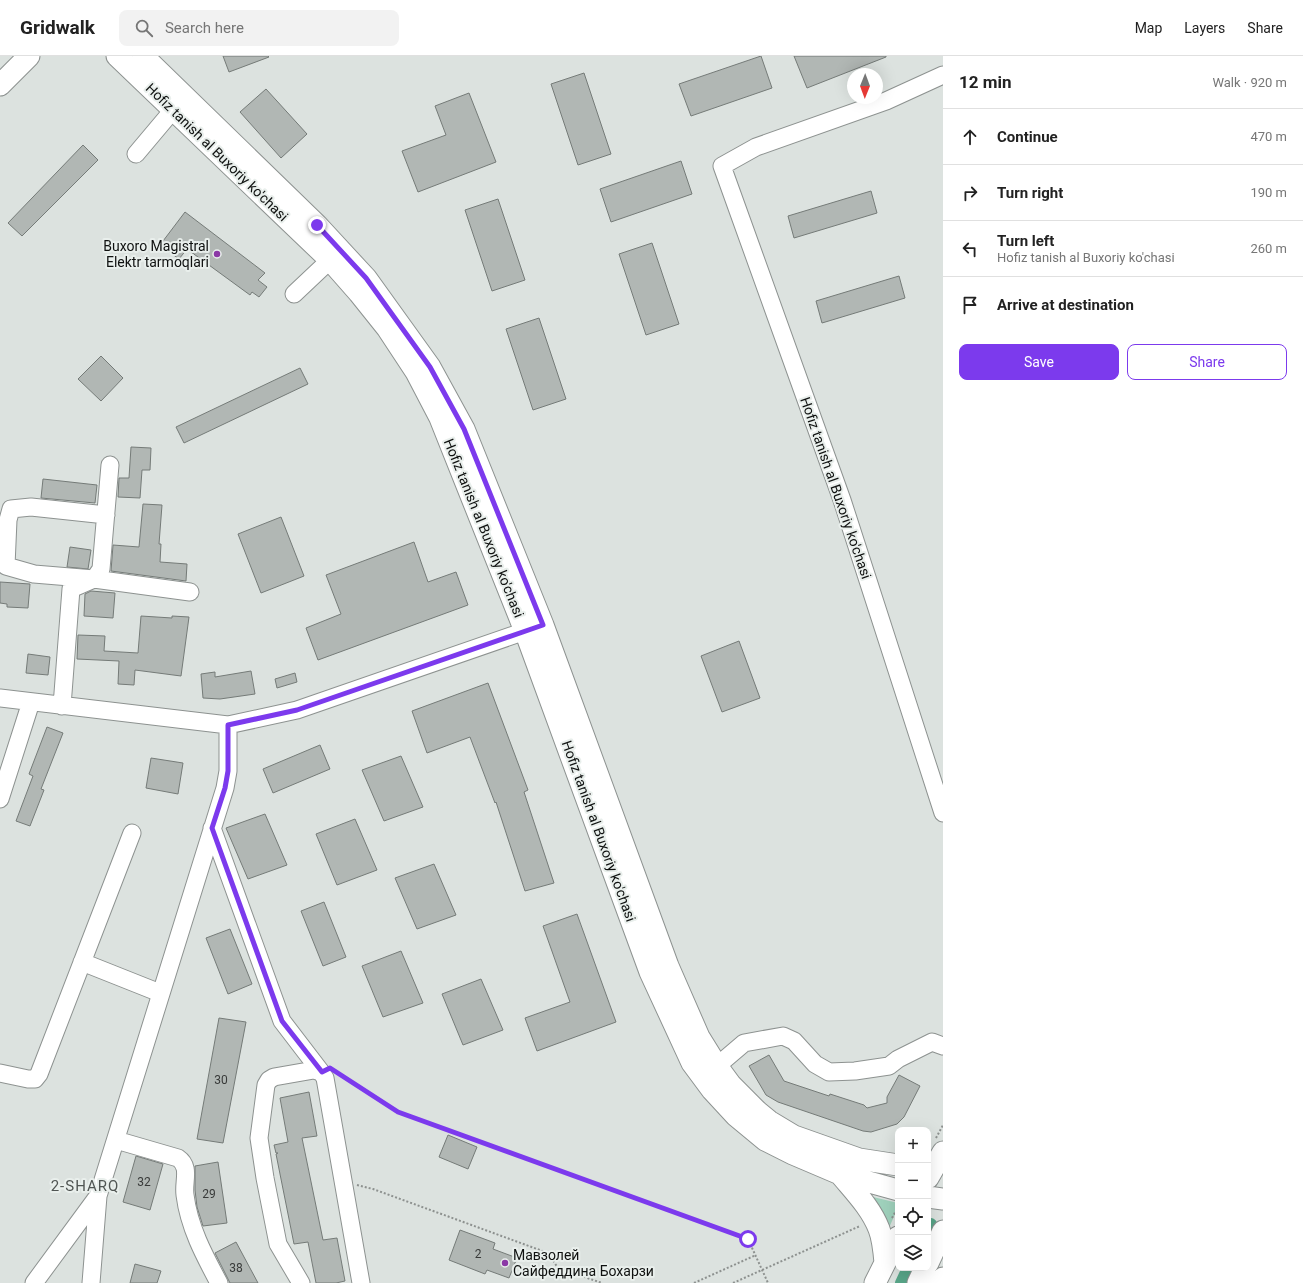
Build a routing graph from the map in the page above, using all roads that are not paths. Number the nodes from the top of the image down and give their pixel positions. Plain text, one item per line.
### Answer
1 (11, 56) edge
2 (29, 56) edge
3 (117, 56) edge
4 (143, 56) edge
5 (0, 67) edge
6 (943, 75) edge
7 (0, 85) edge
8 (173, 110) junction
9 (136, 154) dead end
10 (330, 260) junction
11 (294, 294) dead end
12 (110, 465) dead end
13 (106, 515) junction
14 (94, 579) junction
15 (190, 592) dead end
16 (534, 628) junction
17 (0, 698) edge
18 (31, 702) junction
19 (62, 706) junction
20 (228, 725) junction
21 (0, 799) edge
22 (943, 813) edge
23 (212, 828) junction
24 (132, 832) dead end
25 (82, 962) junction
26 (160, 993) junction
27 (943, 1046) edge
28 (717, 1066) junction
29 (322, 1072) junction
30 (0, 1073) edge
31 (116, 1140) junction
32 (895, 1165) edge
33 (840, 1174) junction
34 (895, 1189) edge
35 (98, 1196) junction
36 (931, 1197) edge
37 (943, 1199) edge
38 (943, 1231) edge
39 (895, 1243) edge
40 (931, 1257) edge
41 (885, 1263) junction
42 (924, 1271) edge
43 (943, 1278) edge
44 (34, 1283) edge
45 (91, 1283) edge
46 (219, 1283) edge
47 (301, 1283) edge
48 (361, 1283) edge
49 (875, 1283) edge
50 (918, 1283) edge
51 (938, 1283) edge

1 - 5 main road
2 - 7 main road
3 - 8 main road, Hofiz tanish al Buxoriy ko'chasi
4 - 16 main road, Hofiz tanish al Buxoriy ko'chasi
6 - 22 street, Hofiz tanish al Buxoriy ko'chasi
8 - 9 street
8 - 10 main road, Hofiz tanish al Buxoriy ko'chasi
10 - 11 street
10 - 16 main road, Hofiz tanish al Buxoriy ko'chasi
12 - 13 street
13 - 14 street
13 - 14 street
14 - 15 street
14 - 19 street
16 - 20 street
16 - 28 main road, Hofiz tanish al Buxoriy ko'chasi
16 - 33 main road, Hofiz tanish al Buxoriy ko'chasi
17 - 18 street
18 - 19 street
18 - 21 street
19 - 20 street
20 - 23 street
23 - 26 street
23 - 29 street
24 - 25 street
25 - 26 street
25 - 30 street
26 - 31 street
27 - 28 street
28 - 32 main road, Hofiz tanish al Buxoriy ko'chasi
29 - 47 street
29 - 48 street
31 - 35 street
31 - 46 street
33 - 34 main road, Hofiz tanish al Buxoriy ko'chasi
33 - 41 main road
35 - 44 street
35 - 45 street
36 - 37 main road
38 - 40 main road
39 - 41 main road
41 - 49 main road
42 - 50 main road
43 - 51 main road

